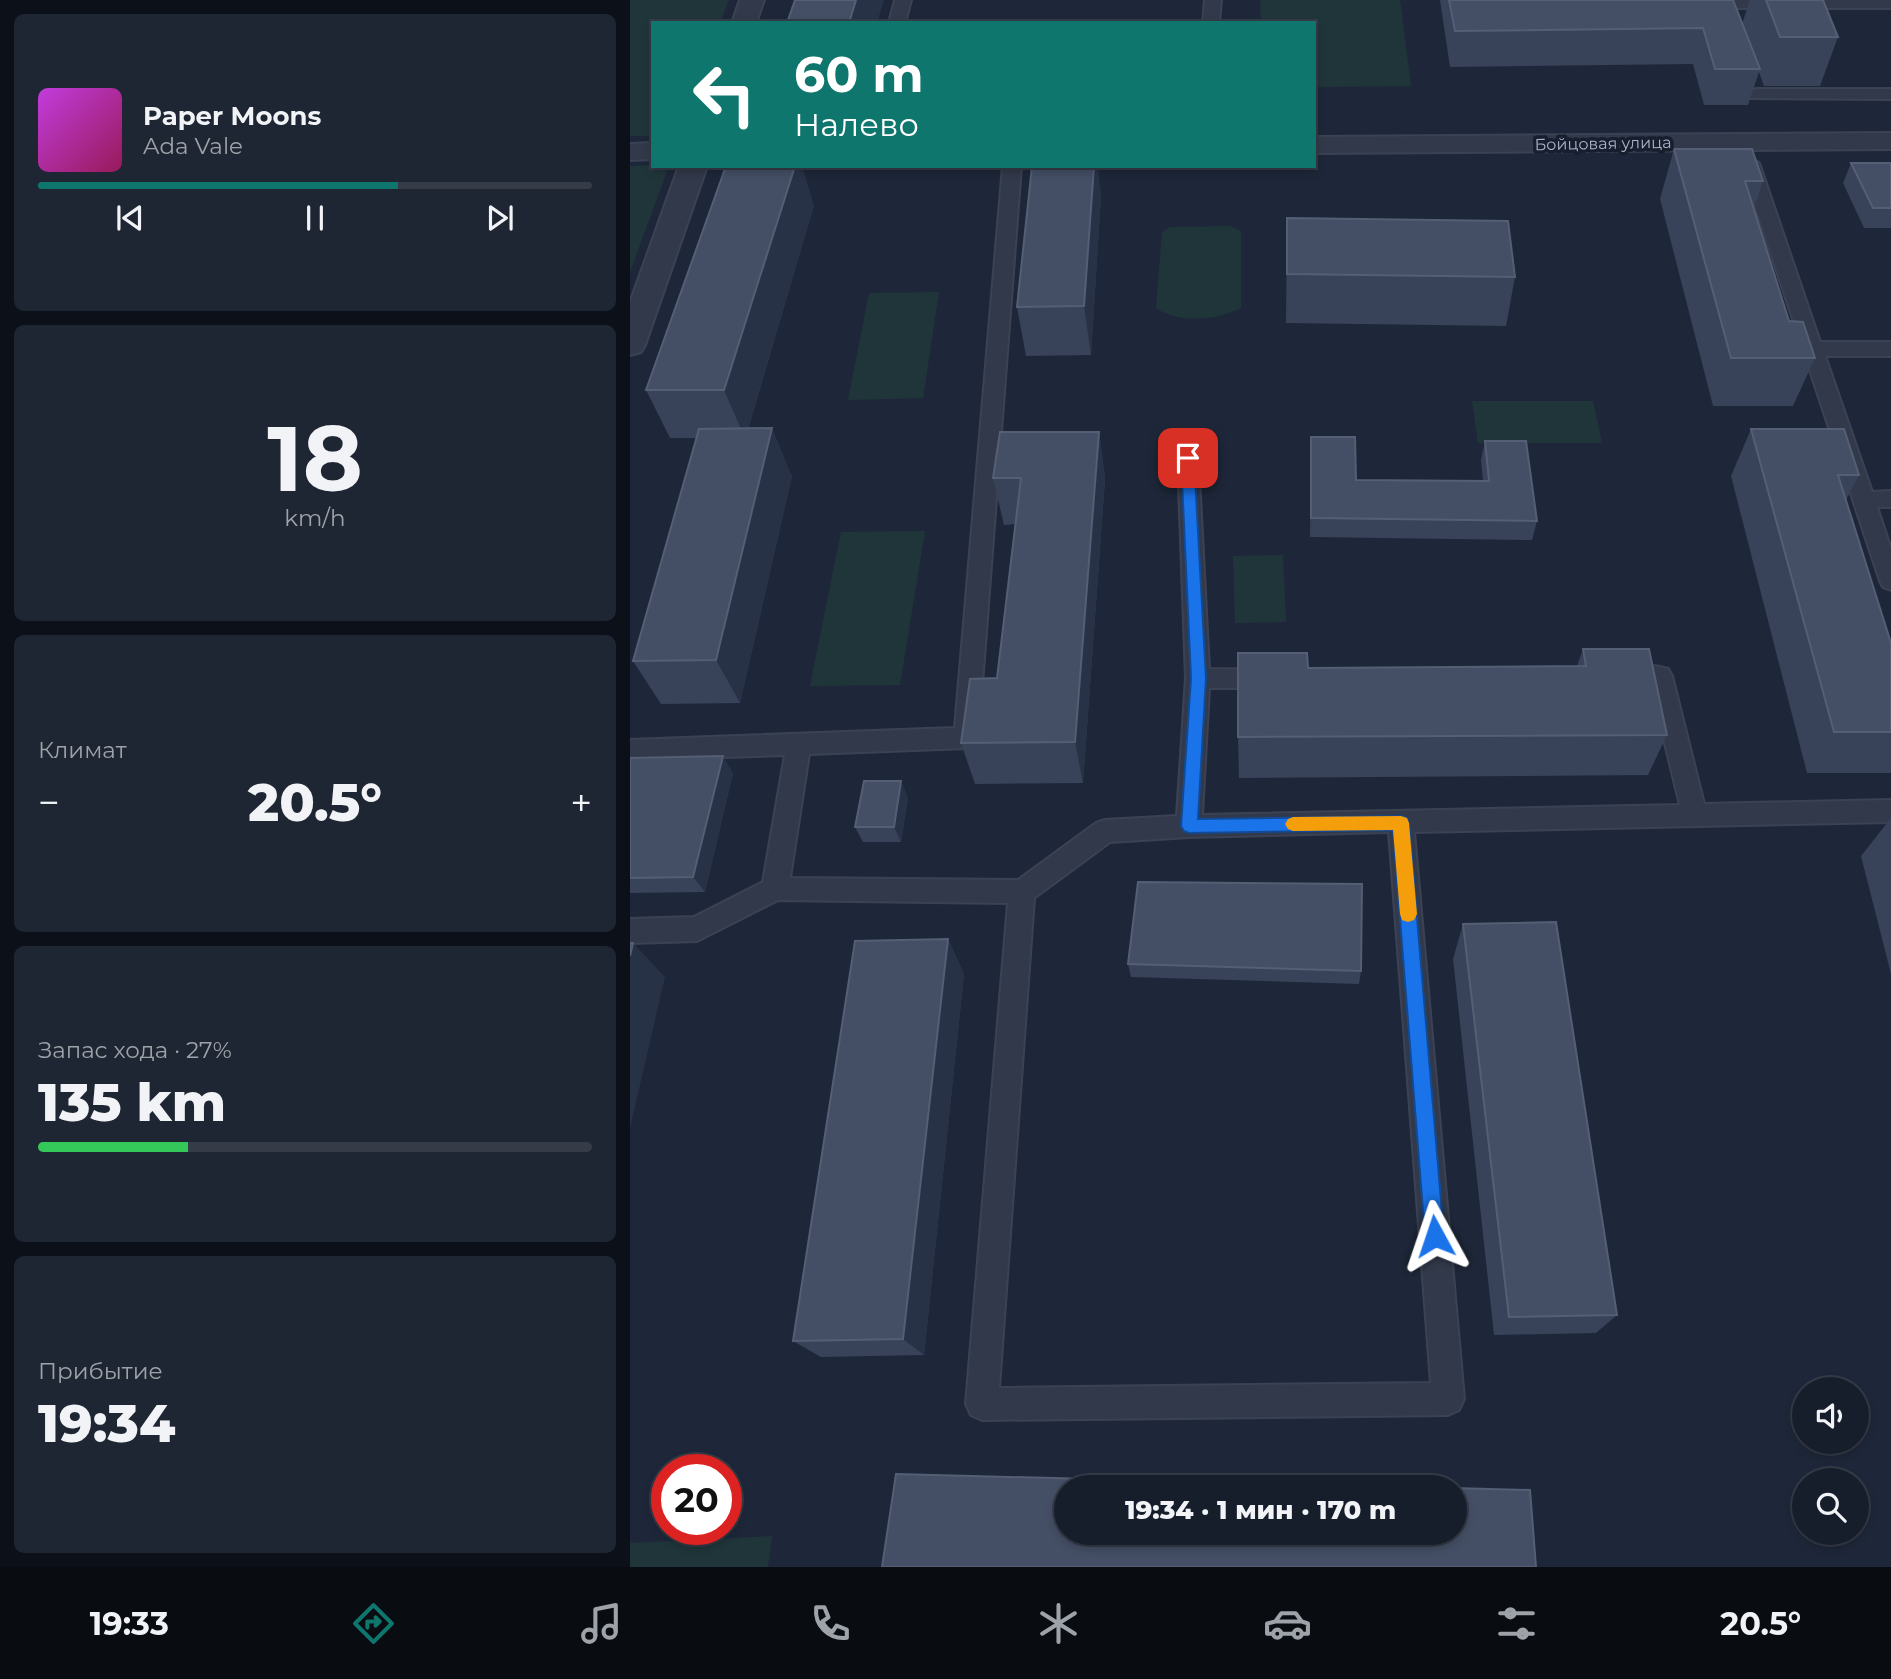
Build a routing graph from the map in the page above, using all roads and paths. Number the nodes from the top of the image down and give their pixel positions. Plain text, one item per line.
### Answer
1 (752, 0) edge
2 (903, 0) edge
3 (1213, 0) edge
4 (1891, 3) edge
5 (1725, 6) edge
6 (745, 21) edge
7 (898, 21) edge
8 (1211, 21) edge
9 (1756, 94) edge
10 (1891, 94) edge
11 (1891, 141) edge
12 (1745, 142) junction
13 (1316, 145) edge
14 (651, 151) edge
15 (630, 152) edge
16 (692, 168) edge
17 (1012, 168) edge
18 (630, 345) edge
19 (1811, 349) junction
20 (1891, 349) edge
21 (1188, 458) dead end
22 (1863, 499) junction
23 (1891, 499) edge
24 (1891, 581) edge
25 (1595, 677) edge
26 (1198, 678) junction
27 (1296, 680) edge
28 (799, 744) junction
29 (630, 750) edge
30 (1891, 811) edge
31 (1695, 816) junction
32 (1401, 823) junction
33 (1189, 826) junction
34 (775, 889) junction
35 (1022, 892) junction
36 (630, 931) edge

1 - 6 street
2 - 7 lane
3 - 8 lane
4 - 5 lane
9 - 10 lane
11 - 12 street, Бойцовая улица
12 - 13 street, Бойцовая улица
12 - 19 lane
14 - 15 street
16 - 18 street
17 - 28 lane
19 - 20 lane
19 - 22 lane
21 - 26 lane
22 - 23 lane
22 - 24 lane
25 - 31 lane
26 - 27 lane
26 - 33 lane
28 - 29 lane
28 - 34 lane
30 - 31 lane
31 - 32 lane
32 - 33 lane
32 - 35 lane
33 - 35 lane
34 - 35 lane
34 - 36 lane

